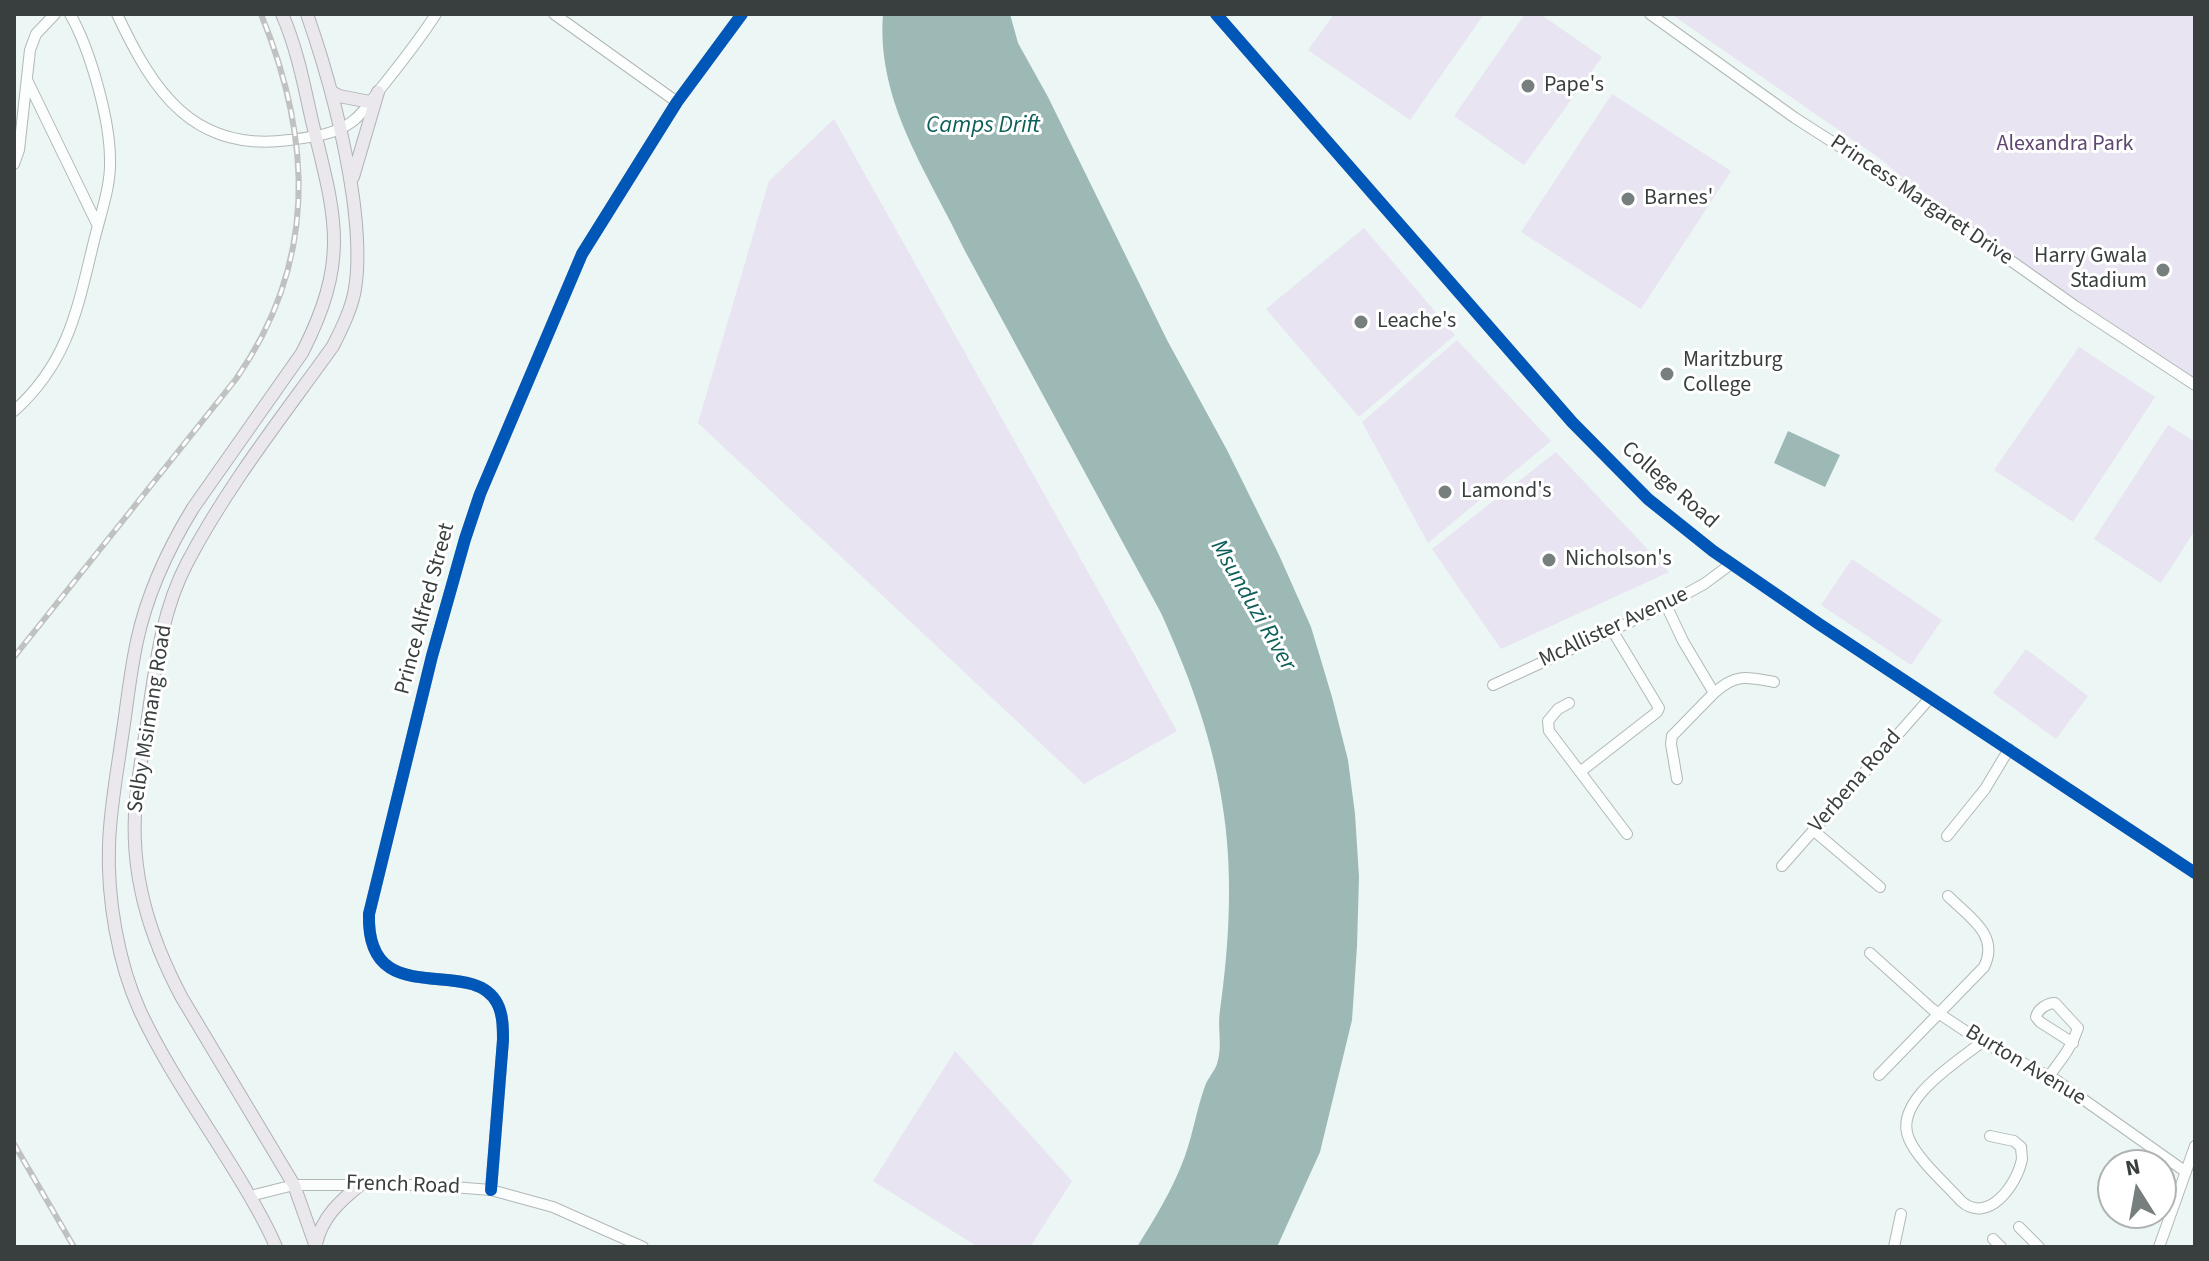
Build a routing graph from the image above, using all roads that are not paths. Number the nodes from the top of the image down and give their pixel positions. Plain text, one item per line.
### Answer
1 (55, 14) edge
2 (70, 14) edge
3 (117, 14) edge
4 (282, 14) edge
5 (307, 14) edge
6 (436, 14) edge
7 (554, 14) edge
8 (742, 14) edge
9 (1216, 14) edge
10 (1650, 14) edge
11 (28, 82) junction
12 (332, 92) junction
13 (374, 97) junction
14 (677, 102) junction
15 (340, 129) junction
16 (316, 136) junction
17 (14, 164) edge
18 (351, 187) junction
19 (98, 226) junction
20 (2195, 385) edge
21 (14, 411) edge
22 (1731, 564) junction
23 (1666, 605) junction
24 (1612, 630) junction
25 (1774, 682) dead end
26 (1493, 685) dead end
27 (1714, 693) junction
28 (1930, 698) junction
29 (1569, 703) dead end
30 (2009, 749) junction
31 (1580, 772) junction
32 (1677, 779) dead end
33 (1813, 830) junction
34 (1627, 834) dead end
35 (1947, 836) dead end
36 (1782, 866) dead end
37 (2195, 873) edge
38 (1880, 887) dead end
39 (1948, 896) dead end
40 (1870, 953) dead end
41 (1939, 1013) junction
42 (1982, 1042) junction
43 (2073, 1043) dead end
44 (1879, 1075) dead end
45 (2049, 1076) junction
46 (1990, 1136) dead end
47 (2195, 1146) edge
48 (2186, 1172) junction
49 (361, 1184) junction
50 (294, 1185) junction
51 (491, 1190) junction
52 (250, 1196) junction
53 (1901, 1214) dead end
54 (2019, 1227) dead end
55 (276, 1247) edge
56 (316, 1247) edge
57 (643, 1247) edge
58 (1894, 1247) edge
59 (2039, 1247) edge
60 (2159, 1247) edge

1 - 11 street
2 - 19 street
3 - 16 street
4 - 16 main road, Selby Msimang Road
5 - 12 main road, Selby Msimang Road
6 - 13 street
7 - 14 street
8 - 14 street, Prince Alfred Street
9 - 22 street, College Road
10 - 20 street, Princess Margaret Drive
11 - 17 street
11 - 19 street
12 - 13 main road
12 - 15 main road, Selby Msimang Road
13 - 15 street
13 - 18 main road
14 - 51 street, Prince Alfred Street
15 - 16 street
15 - 18 main road, Selby Msimang Road
16 - 52 main road, Selby Msimang Road
18 - 50 main road, Selby Msimang Road
19 - 21 street
22 - 23 street, McAllister Avenue
22 - 28 street, College Road
23 - 24 street, McAllister Avenue
23 - 27 street
24 - 26 street, McAllister Avenue
24 - 31 street
25 - 27 street
27 - 32 street
28 - 30 street, College Road
28 - 33 street, Verbena Road
29 - 31 street
30 - 35 street
30 - 37 street, College Road
31 - 34 street
33 - 36 street, Verbena Road
33 - 38 street
39 - 41 street
40 - 41 street, Burton Avenue
41 - 42 street, Burton Avenue
41 - 44 street
42 - 45 street, Burton Avenue
42 - 46 street
43 - 45 street
45 - 48 street, Burton Avenue
47 - 48 street
48 - 60 street
49 - 50 street, French Road
49 - 51 street, French Road
49 - 56 main road
50 - 52 street, French Road
50 - 56 main road, Selby Msimang Road
51 - 57 street, French Road
52 - 55 main road, Selby Msimang Road
53 - 58 street
54 - 59 street

